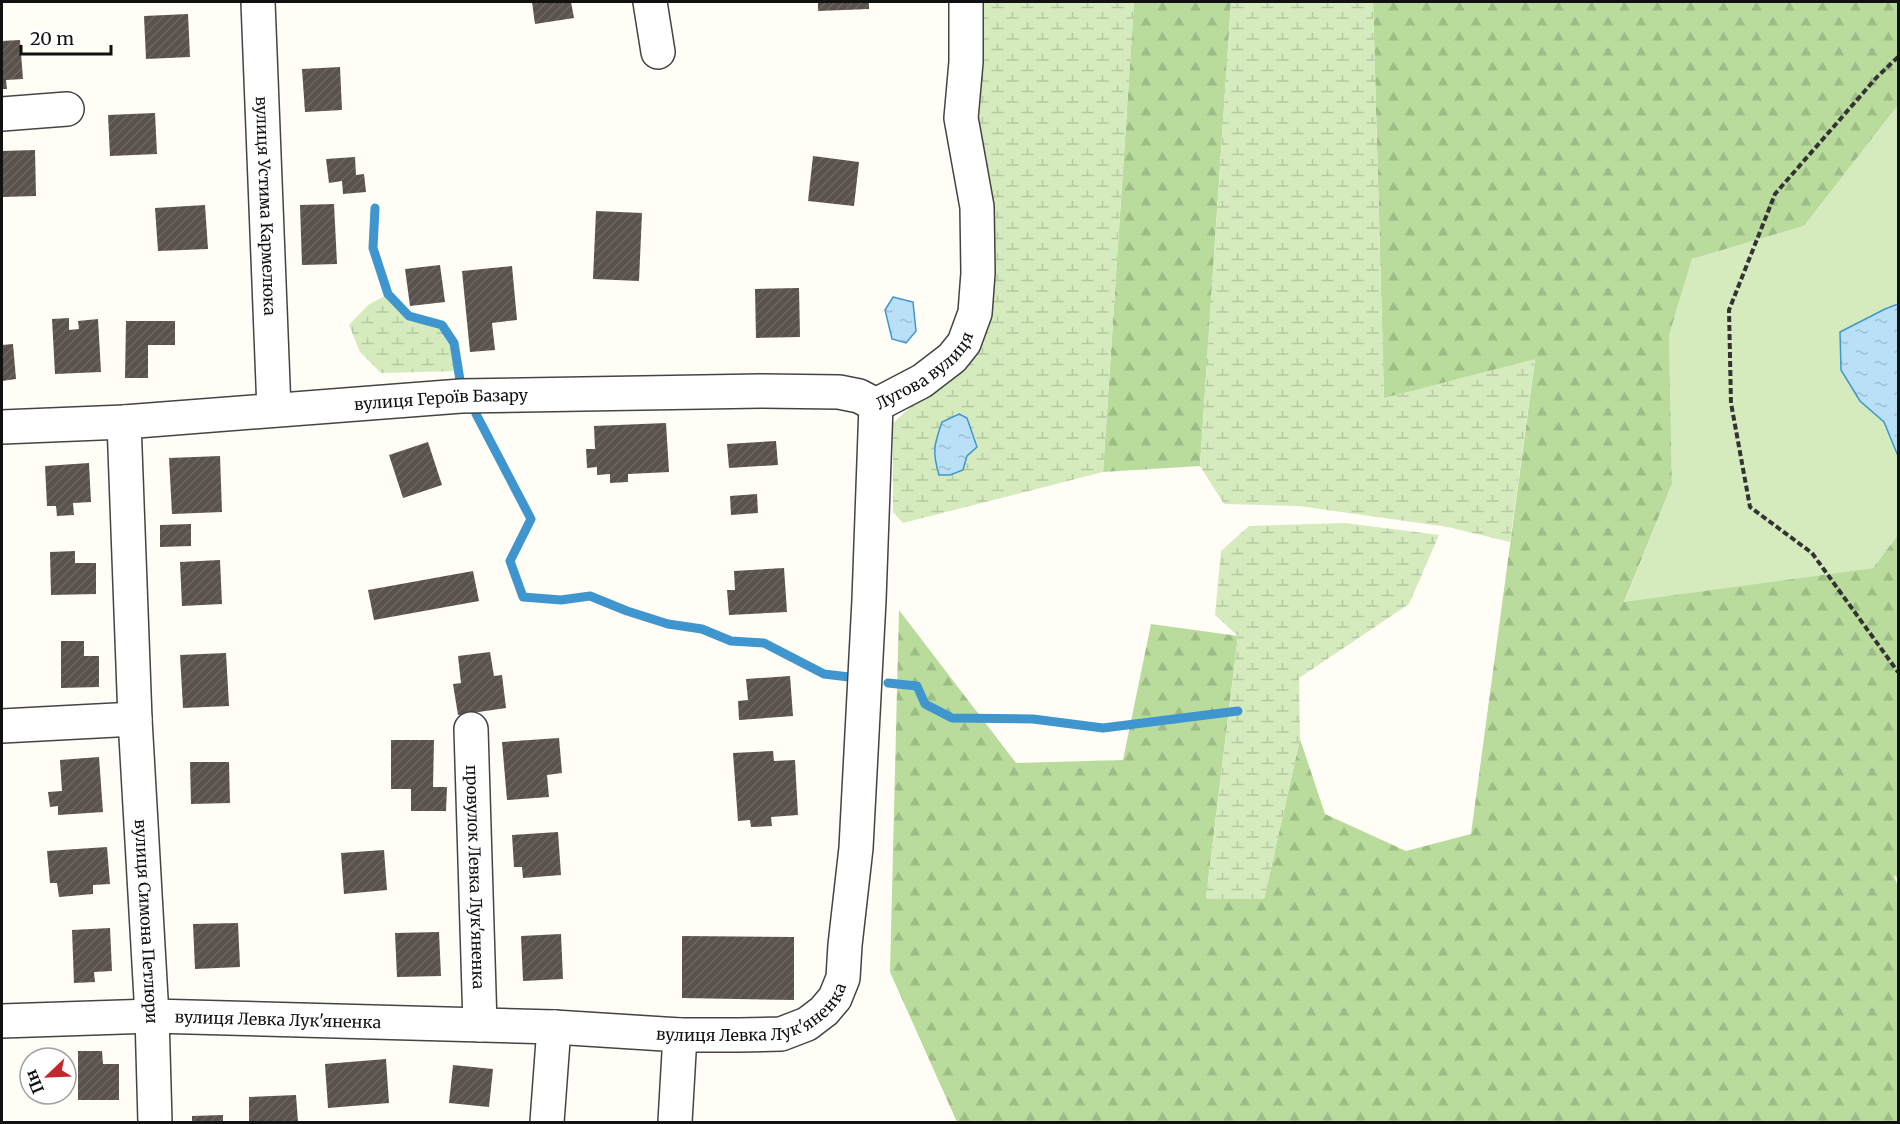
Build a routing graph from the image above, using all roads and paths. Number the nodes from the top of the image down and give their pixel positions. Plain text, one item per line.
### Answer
1 (258, 2) edge
2 (650, 2) edge
3 (966, 2) edge
4 (658, 52) dead end
5 (1899, 57) edge
6 (67, 109) dead end
7 (2, 114) edge
8 (876, 405) junction
9 (274, 410) junction
10 (124, 422) junction
11 (2, 428) edge
12 (1899, 672) edge
13 (135, 719) junction
14 (2, 726) edge
15 (471, 729) dead end
16 (856, 848) joint
17 (152, 1016) junction
18 (2, 1021) edge
19 (480, 1025) junction
20 (554, 1027) junction
21 (680, 1035) junction
22 (155, 1122) edge
23 (548, 1122) edge
24 (675, 1122) edge

1 - 9 street, вулиця Устима Кармелюка
2 - 4 street
3 - 8 street, Лугова вулиця
5 - 12 path
6 - 7 street
8 - 9 street, вулиця Героїв Базару
8 - 16 street, Лугова вулиця
9 - 10 street, вулиця Героїв Базару
10 - 11 street, вулиця Героїв Базару
10 - 13 street, вулиця Симона Петлюри
13 - 14 street
13 - 17 street, вулиця Симона Петлюри
15 - 19 street, провулок Левка Лук'яненка
16 - 21 street, вулиця Левка Лук'яненка
17 - 18 street, вулиця Левка Лук'яненка
17 - 19 street, вулиця Левка Лук'яненка
17 - 22 street, вулиця Симона Петлюри
19 - 20 street, вулиця Левка Лук'яненка
20 - 21 street, вулиця Левка Лук'яненка
20 - 23 street
21 - 24 street

